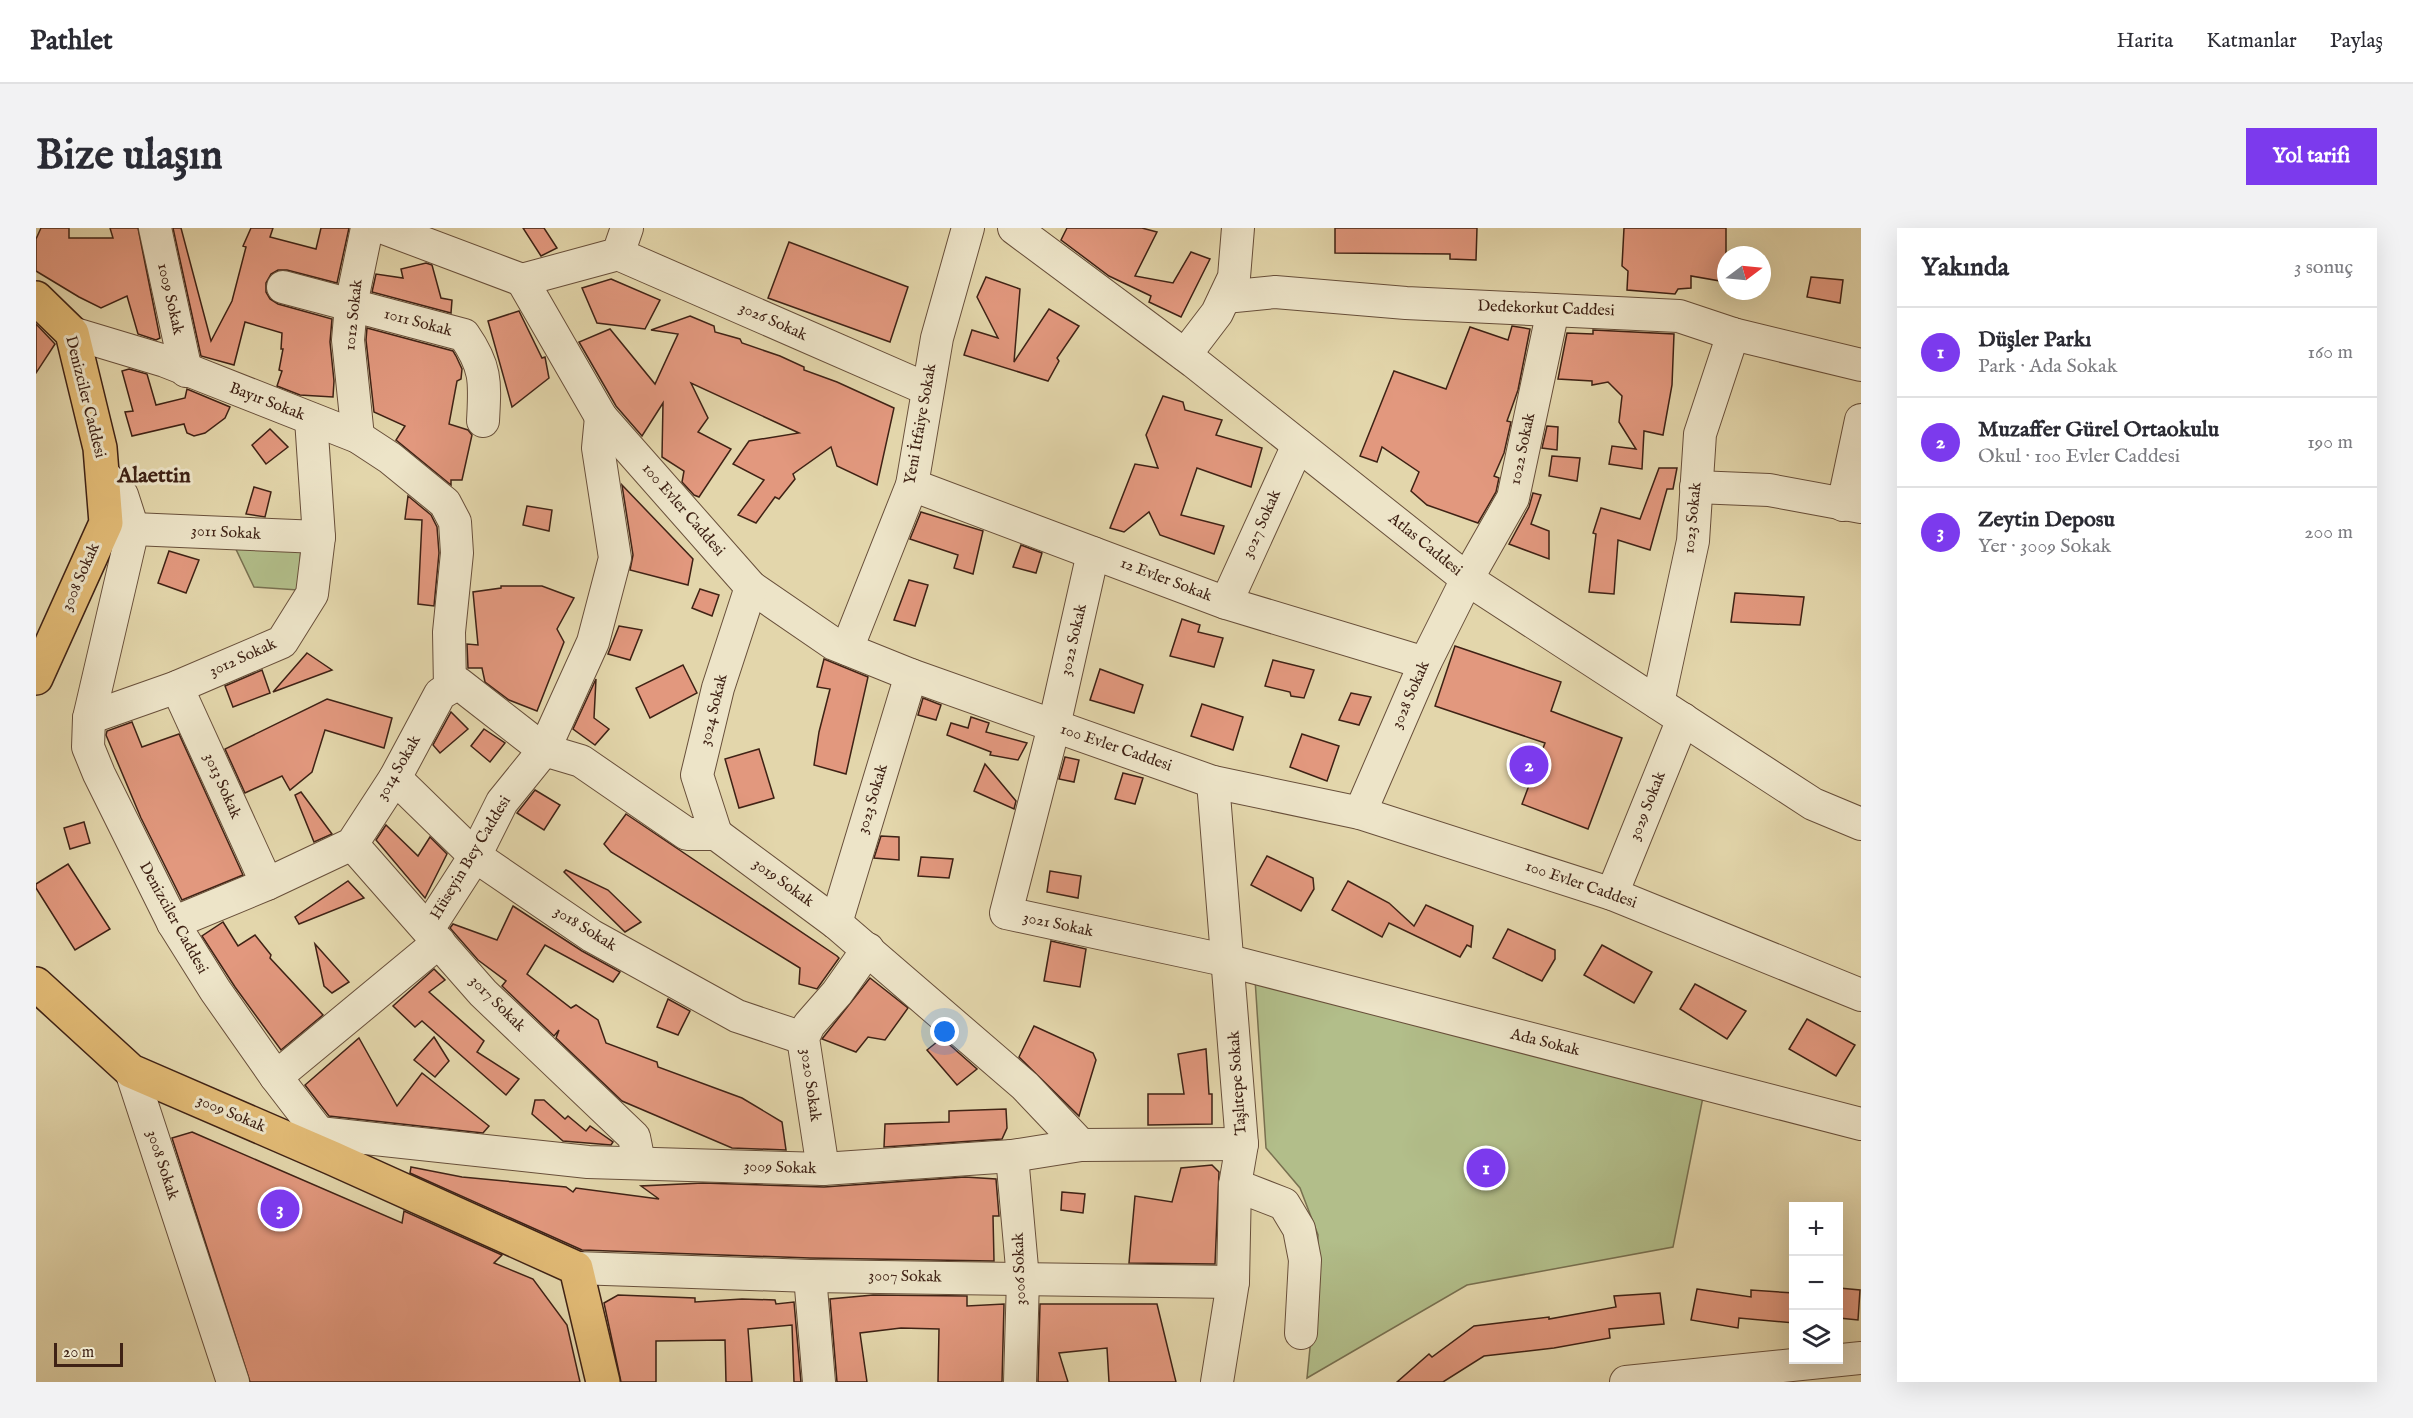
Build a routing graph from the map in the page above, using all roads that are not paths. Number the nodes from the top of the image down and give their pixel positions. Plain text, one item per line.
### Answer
1 (155, 228) edge
2 (367, 228) edge
3 (384, 228) edge
4 (968, 228) edge
5 (1014, 228) edge
6 (1239, 228) edge
7 (440, 238) edge
8 (623, 241) edge
9 (522, 280) junction
10 (283, 287) dead end
11 (1224, 297) junction
12 (36, 298) edge
13 (351, 305) junction
14 (1553, 310) junction
15 (72, 333) junction
16 (1733, 334) junction
17 (1185, 355) junction
18 (1861, 365) edge
19 (186, 370) junction
20 (927, 389) junction
21 (601, 417) junction
22 (311, 419) junction
23 (1861, 420) edge
24 (483, 422) dead end
25 (358, 437) junction
26 (1298, 445) junction
27 (627, 446) junction
28 (102, 473) junction
29 (912, 485) junction
30 (604, 487) junction
31 (1696, 488) junction
32 (1852, 506) edge
33 (133, 529) junction
34 (318, 537) junction
35 (1093, 553) junction
36 (1467, 579) junction
37 (751, 587) junction
38 (1226, 603) junction
39 (847, 649) junction
40 (1425, 663) junction
41 (911, 675) junction
42 (36, 678) edge
43 (177, 687) junction
44 (450, 688) junction
45 (1671, 711) junction
46 (89, 718) junction
47 (1054, 726) junction
48 (544, 750) junction
49 (395, 778) junction
50 (1214, 782) junction
51 (1360, 813) junction
52 (1861, 824) edge
53 (716, 834) junction
54 (352, 844) junction
55 (475, 856) junction
56 (267, 884) junction
57 (1612, 894) junction
58 (836, 922) junction
59 (173, 923) junction
60 (433, 936) junction
61 (868, 949) junction
62 (1229, 961) junction
63 (36, 984) edge
64 (1861, 994) edge
65 (803, 1038) junction
66 (130, 1071) junction
67 (276, 1077) junction
68 (1861, 1124) edge
69 (1242, 1143) junction
70 (326, 1145) junction
71 (1081, 1145) junction
72 (1012, 1156) junction
73 (639, 1162) junction
74 (822, 1169) junction
75 (1235, 1185) junction
76 (576, 1268) junction
77 (810, 1276) junction
78 (1023, 1279) junction
79 (1233, 1282) junction
80 (1301, 1333) dead end
81 (1861, 1358) edge
82 (233, 1382) edge
83 (603, 1382) edge
84 (819, 1382) edge
85 (1020, 1382) edge
86 (1217, 1382) edge
87 (1626, 1382) edge

1 - 19 street, 1009 Sokak
2 - 13 street, 1012 Sokak
3 - 7 street
4 - 20 street, Yeni İtfaiye Sokak
5 - 17 street, Atlas Caddesi
6 - 11 street
7 - 9 street
8 - 9 street
8 - 20 street, 3026 Sokak
9 - 21 street, 100 Evler Caddesi
10 - 13 street, 1011 Sokak
11 - 14 street, Dedekorkut Caddesi
11 - 17 street
12 - 15 main road, Denizciler Caddesi
13 - 24 street, 1011 Sokak
13 - 25 street, 1012 Sokak
14 - 16 street, Dedekorkut Caddesi
14 - 36 street, 1022 Sokak
15 - 19 street, Bayır Sokak
15 - 28 main road, Denizciler Caddesi
16 - 18 street, Dedekorkut Caddesi
16 - 31 street, 1023 Sokak
17 - 26 street, Atlas Caddesi
19 - 22 street, Bayır Sokak
20 - 29 street, Yeni İtfaiye Sokak
21 - 27 street, 100 Evler Caddesi
21 - 30 street, Hüseyin Bey Caddesi
22 - 25 street, Bayır Sokak
22 - 34 street, 3012 Sokak
23 - 32 street
25 - 44 street, Bayır Sokak
26 - 36 street, Atlas Caddesi
26 - 38 street, 3027 Sokak
27 - 30 street
27 - 37 street, 100 Evler Caddesi
28 - 33 street, Denizciler Caddesi
28 - 42 main road, 3008 Sokak
29 - 35 street, 12 Evler Sokak
29 - 39 street, Yeni İtfaiye Sokak
30 - 48 street, Hüseyin Bey Caddesi
31 - 32 street
31 - 45 street, 1023 Sokak
33 - 34 street, 3011 Sokak
33 - 46 street, Denizciler Caddesi
34 - 43 street, 3012 Sokak
35 - 38 street, 12 Evler Sokak
35 - 47 street, 3022 Sokak
36 - 40 street, 3028 Sokak
36 - 45 street, Atlas Caddesi
37 - 39 street, 100 Evler Caddesi
37 - 53 street, 3024 Sokak
38 - 40 street, 12 Evler Sokak
39 - 41 street, 100 Evler Caddesi
40 - 51 street, 3028 Sokak
41 - 47 street, 100 Evler Caddesi
41 - 58 street, 3023 Sokak
43 - 46 street, 3012 Sokak
43 - 56 street, 3013 Sokak
44 - 48 street
44 - 49 street, 3014 Sokak
45 - 52 street, Atlas Caddesi
45 - 57 street, 3029 Sokak
46 - 59 street, Denizciler Caddesi
47 - 50 street, 100 Evler Caddesi
47 - 62 street, 3021 Sokak
48 - 53 street
48 - 55 street, Hüseyin Bey Caddesi
49 - 54 street, 3014 Sokak
49 - 55 street, 3018 Sokak
50 - 51 street, 100 Evler Caddesi
50 - 62 street, Taşlıtepe Sokak
51 - 57 street, 100 Evler Caddesi
53 - 58 street, 3019 Sokak
54 - 56 street
54 - 60 street, 3017 Sokak
55 - 60 street, Hüseyin Bey Caddesi
55 - 65 street, 3018 Sokak
56 - 59 street
57 - 64 street, 100 Evler Caddesi
58 - 61 street, 3019 Sokak
59 - 67 street, Denizciler Caddesi
60 - 67 street, Hüseyin Bey Caddesi
60 - 73 street, 3017 Sokak
61 - 65 street, 3020 Sokak
61 - 71 street, 3019 Sokak
62 - 68 street, Ada Sokak
62 - 69 street, Taşlıtepe Sokak
63 - 66 main road, 3008 Sokak
65 - 74 street, 3020 Sokak
66 - 70 main road, 3009 Sokak
66 - 82 street, 3008 Sokak
67 - 70 street, Denizciler Caddesi
69 - 71 street, 3009 Sokak
69 - 75 street, Taşlıtepe Sokak
70 - 73 street, 3009 Sokak
70 - 76 main road, Denizciler Caddesi
71 - 72 street, 3009 Sokak
72 - 74 street, 3009 Sokak
72 - 78 street, 3006 Sokak
73 - 74 street, 3009 Sokak
75 - 79 street, Taşlıtepe Sokak
75 - 80 street
76 - 77 street, 3007 Sokak
76 - 83 main road
77 - 78 street, 3007 Sokak
77 - 84 street
78 - 79 street, 3007 Sokak
78 - 85 street, 3006 Sokak
79 - 86 street, Taşlıtepe Sokak
81 - 87 street

